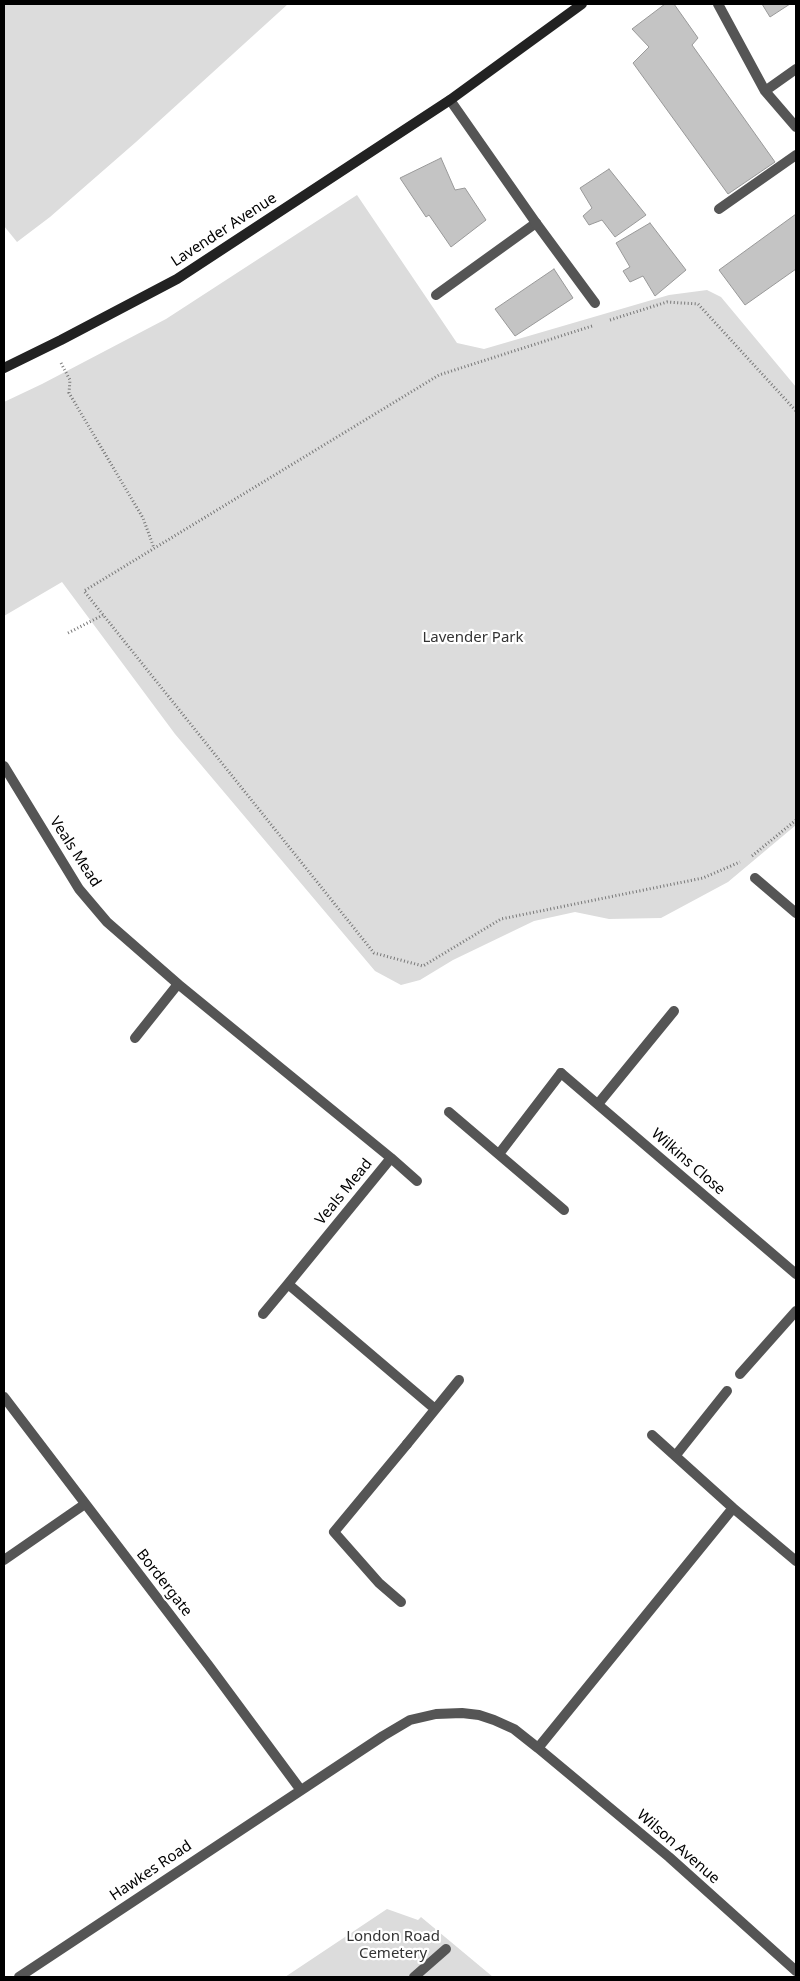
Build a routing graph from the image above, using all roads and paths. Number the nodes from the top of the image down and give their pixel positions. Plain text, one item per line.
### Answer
1 (582, 4) edge
2 (718, 4) edge
3 (796, 69) edge
4 (765, 91) junction
5 (450, 100) junction
6 (796, 126) edge
7 (796, 155) edge
8 (719, 209) dead end
9 (536, 223) junction
10 (436, 294) dead end
11 (596, 303) dead end
12 (51, 345) junction
13 (4, 368) edge
14 (796, 411) edge
15 (154, 548) junction
16 (103, 615) junction
17 (68, 633) dead end
18 (4, 766) edge
19 (796, 820) edge
20 (755, 878) dead end
21 (796, 913) edge
22 (178, 984) junction
23 (674, 1011) dead end
24 (135, 1038) dead end
25 (598, 1104) junction
26 (449, 1112) dead end
27 (499, 1154) junction
28 (391, 1158) junction
29 (417, 1181) dead end
30 (564, 1210) dead end
31 (796, 1274) edge
32 (288, 1284) junction
33 (796, 1311) edge
34 (263, 1314) dead end
35 (740, 1374) dead end
36 (459, 1380) dead end
37 (727, 1391) dead end
38 (4, 1397) edge
39 (435, 1409) junction
40 (652, 1435) dead end
41 (676, 1455) junction
42 (85, 1504) junction
43 (733, 1508) junction
44 (4, 1560) edge
45 (796, 1561) edge
46 (401, 1602) dead end
47 (538, 1748) junction
48 (300, 1790) junction
49 (446, 1949) dead end
50 (796, 1971) edge
51 (19, 1977) edge
52 (414, 1977) edge

1 - 5 street, Lavender Avenue
2 - 4 street
3 - 4 street
4 - 6 street
5 - 9 street
5 - 12 street, Lavender Avenue
7 - 8 street
9 - 10 street
9 - 11 street
12 - 13 street, Lavender Avenue
12 - 15 path
14 - 15 path
15 - 16 path
16 - 17 path
16 - 19 path
18 - 22 street, Veals Mead
20 - 21 street
22 - 24 street
22 - 28 street, Veals Mead
23 - 25 street
25 - 27 street, Wilkins Close
25 - 31 street, Wilkins Close
26 - 27 street
27 - 30 street
28 - 29 street
28 - 32 street, Veals Mead
32 - 34 street, Veals Mead
32 - 39 street
33 - 35 street
36 - 39 street
37 - 41 street
38 - 42 street, Bordergate
39 - 46 street
40 - 41 street
41 - 43 street
42 - 44 street
42 - 48 street, Bordergate
43 - 45 street
43 - 47 street
47 - 48 street, Wilson Avenue
47 - 50 street, Wilson Avenue
48 - 51 street, Hawkes Road
49 - 52 street

